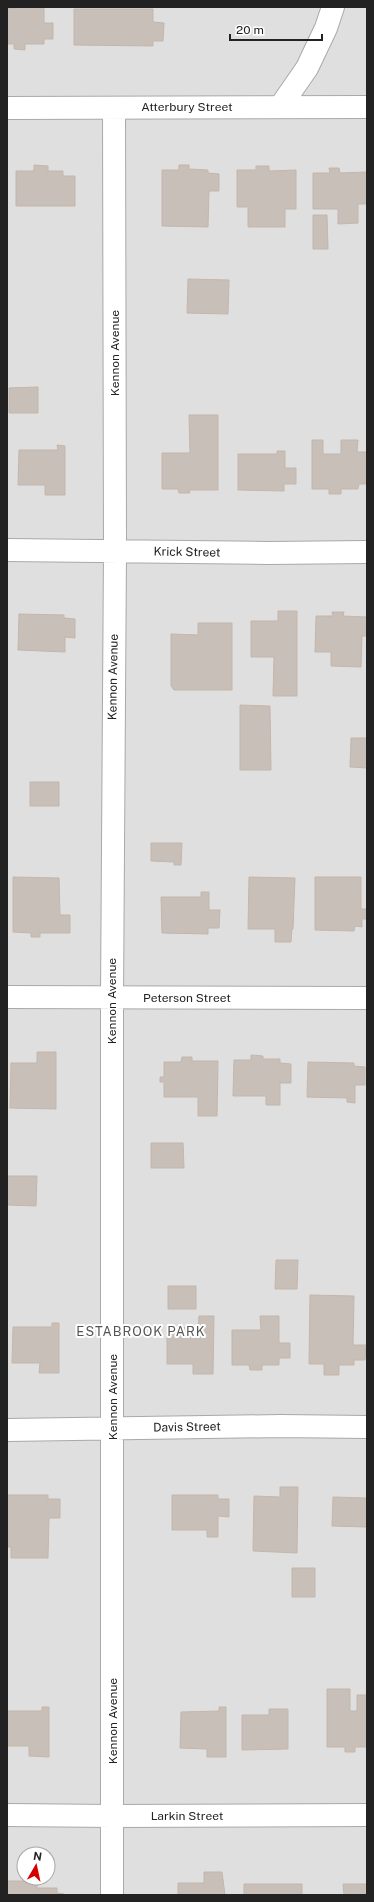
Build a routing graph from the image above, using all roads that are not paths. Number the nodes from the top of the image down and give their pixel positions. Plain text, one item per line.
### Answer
1 (333, 7) edge
2 (280, 107) junction
3 (367, 107) edge
4 (7, 108) edge
5 (114, 108) junction
6 (7, 550) edge
7 (115, 551) junction
8 (367, 552) edge
9 (7, 997) edge
10 (112, 998) junction
11 (367, 998) edge
12 (367, 1427) edge
13 (113, 1428) junction
14 (7, 1430) edge
15 (7, 1815) edge
16 (367, 1815) edge
17 (113, 1816) junction
18 (112, 1895) edge

1 - 2 street
2 - 3 street, Atterbury Street
2 - 5 street, Atterbury Street
4 - 5 street, Atterbury Street
5 - 7 street, Kennon Avenue
6 - 7 street, Krick Street
7 - 8 street, Krick Street
7 - 10 street, Kennon Avenue
9 - 10 street, Peterson Street
10 - 11 street, Peterson Street
10 - 13 street, Kennon Avenue
12 - 13 street, Davis Street
13 - 14 street, Davis Street
13 - 17 street, Kennon Avenue
15 - 17 street, Larkin Street
16 - 17 street, Larkin Street
17 - 18 street, Kennon Avenue

